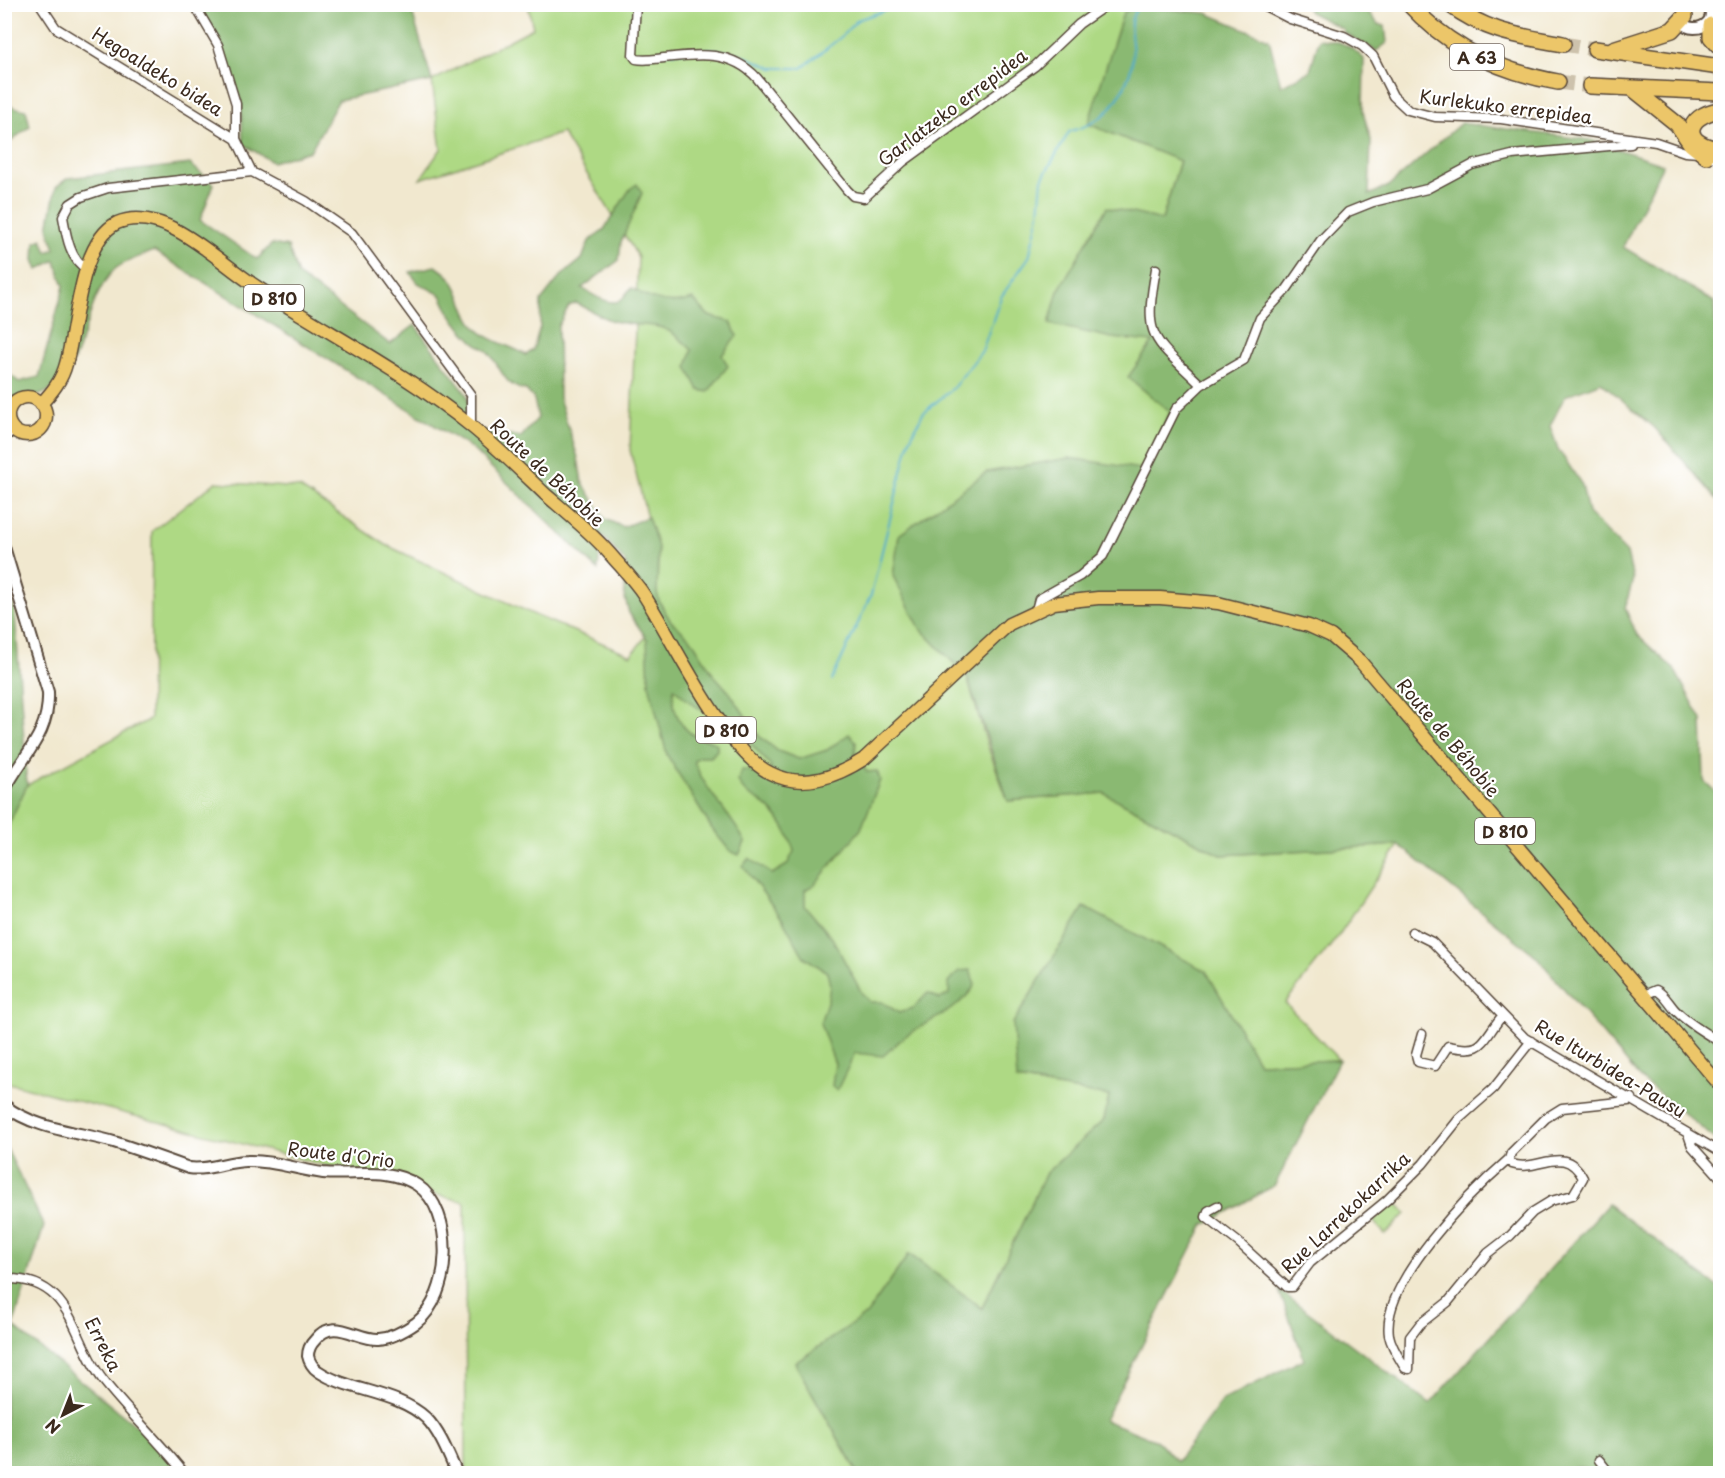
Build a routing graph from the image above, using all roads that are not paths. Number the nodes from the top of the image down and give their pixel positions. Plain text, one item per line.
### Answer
1 (40, 4) edge
2 (194, 4) edge
3 (636, 4) edge
4 (1108, 4) edge
5 (1262, 4) edge
6 (1409, 4) edge
7 (1449, 4) edge
8 (1709, 4) edge
9 (1720, 7) edge
10 (1688, 10) edge
11 (1715, 21) edge
12 (1563, 44) tunnel mouth
13 (1720, 47) edge
14 (1720, 67) edge
15 (1558, 82) tunnel mouth
16 (1590, 86) tunnel mouth
17 (1632, 88) junction
18 (1720, 92) edge
19 (1720, 110) edge
20 (236, 139) junction
21 (1634, 139) junction
22 (1714, 153) edge
23 (252, 172) junction
24 (87, 269) junction
25 (1156, 269) dead end
26 (1201, 385) junction
27 (41, 404) junction
28 (7, 405) edge
29 (471, 425) junction
30 (8, 433) edge
31 (4, 547) edge
32 (1036, 610) junction
33 (4, 791) edge
34 (1412, 932) dead end
35 (1644, 995) junction
36 (1502, 1017) junction
37 (1422, 1034) dead end
38 (1531, 1041) junction
39 (1720, 1042) edge
40 (1720, 1085) edge
41 (1632, 1098) junction
42 (4, 1105) edge
43 (1688, 1134) junction
44 (1720, 1152) edge
45 (1509, 1159) junction
46 (1720, 1178) edge
47 (1217, 1206) dead end
48 (4, 1279) edge
49 (1599, 1460) dead end
50 (185, 1473) edge
51 (457, 1473) edge
52 (1610, 1473) edge

1 - 20 street, Hegoaldeko bidea
2 - 20 street
3 - 4 street, Garlatzeko errepidea
5 - 21 street, Kurlekuko errepidea
6 - 15 highway, A 63
7 - 12 highway, A 63
8 - 9 street
8 - 11 street
10 - 11 street
10 - 14 highway
11 - 13 highway
16 - 17 highway
17 - 18 highway
17 - 22 highway
19 - 22 highway
20 - 23 street
21 - 22 street, Kurlekuko errepidea
21 - 26 street
23 - 24 street
23 - 29 street
24 - 27 main road, Route de Béhobie / D 810
24 - 29 main road, Route de Béhobie / D 810
25 - 26 street
26 - 32 street
27 - 28 main road
27 - 30 main road
28 - 30 main road
29 - 32 main road, Route de Béhobie / D 810
31 - 33 street
32 - 35 main road, Route de Béhobie / D 810
34 - 36 street, Rue Iturbidea-Pausu
35 - 39 street
35 - 40 main road, Route de Béhobie / D 810
36 - 37 street
36 - 38 street, Rue Iturbidea-Pausu
38 - 41 street, Rue Iturbidea-Pausu
38 - 47 street, Rue Larrekokarrika
41 - 43 street, Rue Iturbidea-Pausu
41 - 45 street
42 - 51 street, Route d'Orio
43 - 44 street, Rue Iturbidea-Pausu
43 - 46 street
45 - 45 street
48 - 50 street, Erreka
49 - 52 street

